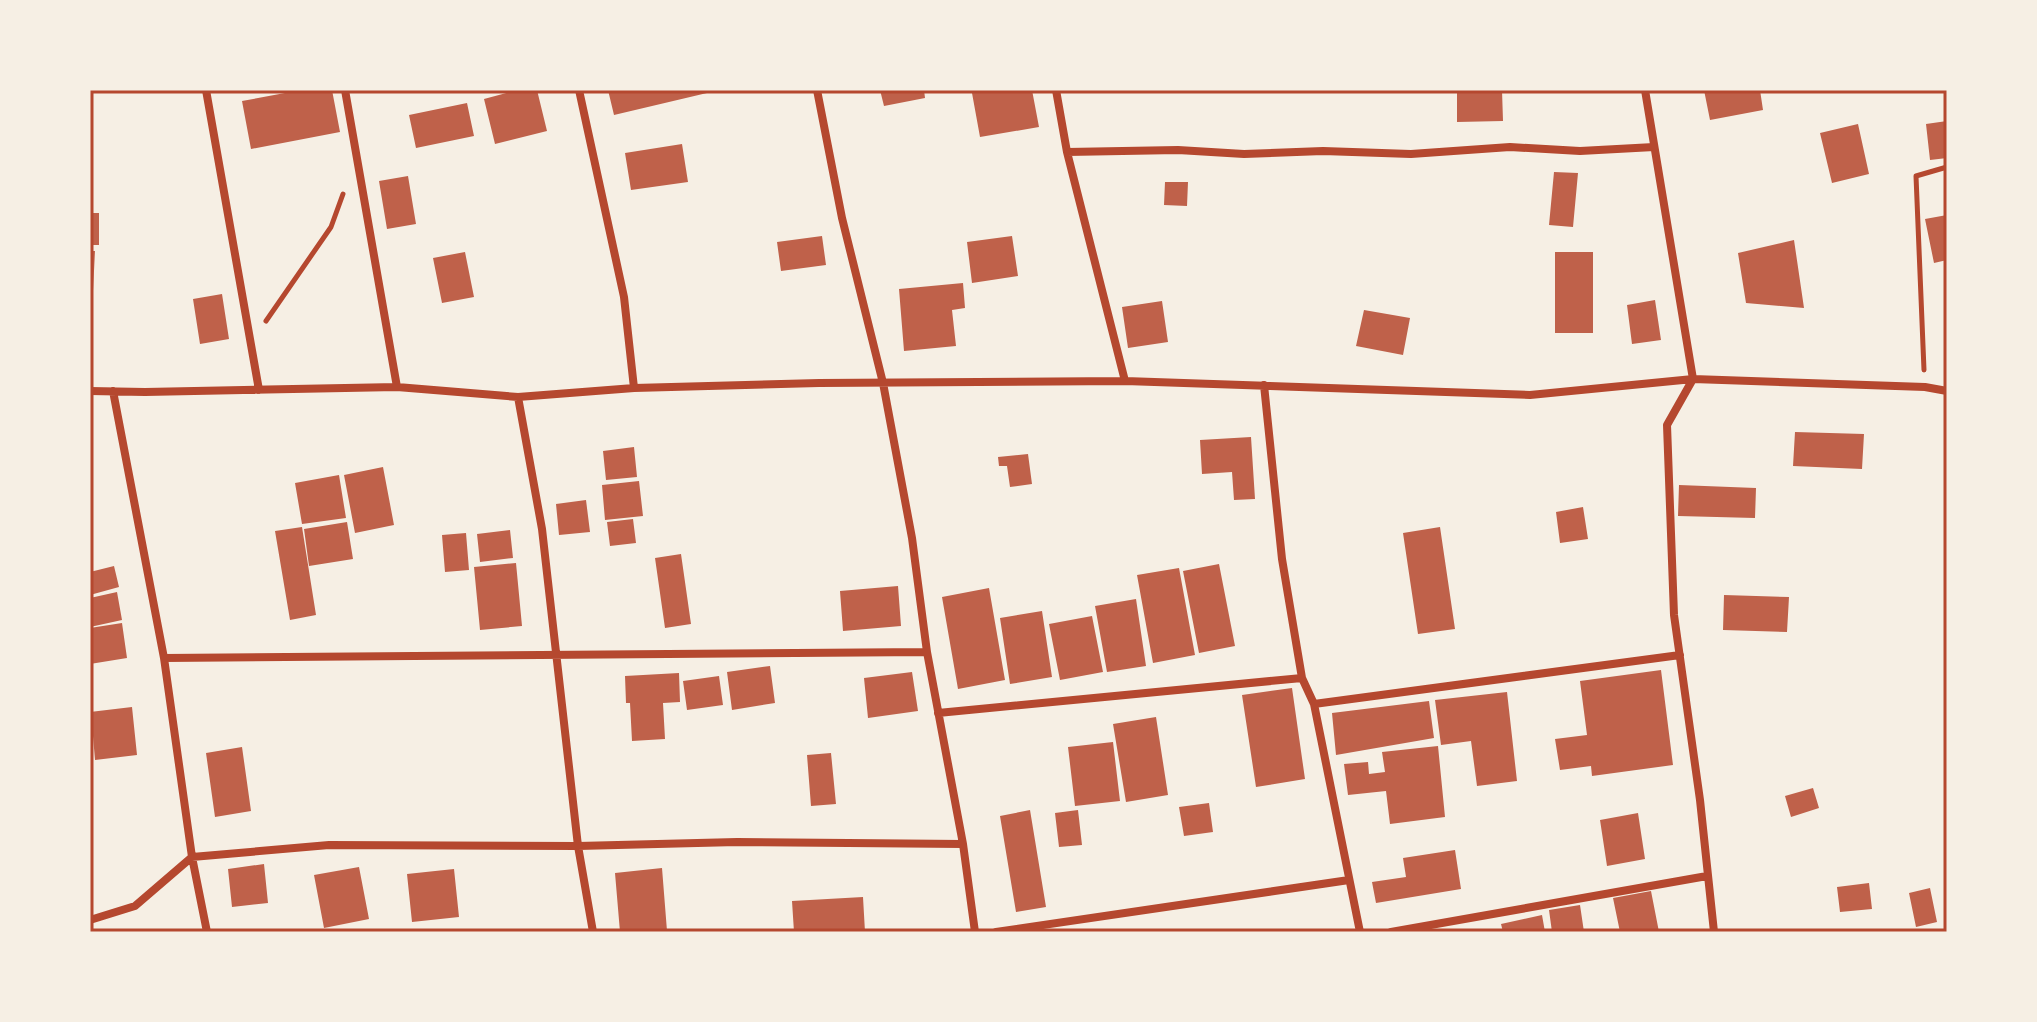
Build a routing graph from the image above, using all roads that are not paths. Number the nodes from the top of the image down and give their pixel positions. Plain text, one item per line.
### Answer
1 (206, 90) edge
2 (345, 90) edge
3 (579, 90) edge
4 (817, 90) edge
5 (1056, 90) edge
6 (1645, 90) edge
7 (1654, 147) junction
8 (1067, 152) junction
9 (1693, 379) junction
10 (1125, 381) junction
11 (883, 383) junction
12 (1264, 385) junction
13 (397, 387) junction
14 (634, 388) junction
15 (259, 390) junction
16 (90, 391) edge
17 (113, 391) junction
18 (1947, 391) edge
19 (518, 397) junction
20 (927, 652) junction
21 (558, 653) junction
22 (1680, 655) junction
23 (164, 658) junction
24 (1302, 678) junction
25 (1314, 704) junction
26 (938, 713) junction
27 (963, 844) junction
28 (578, 846) junction
29 (192, 857) junction
30 (1707, 876) junction
31 (1349, 880) junction
32 (90, 920) edge
33 (207, 932) edge
34 (593, 932) edge
35 (975, 932) edge
36 (996, 932) edge
37 (1360, 932) edge
38 (1391, 932) edge
39 (1714, 932) edge

1 - 15 street
2 - 13 street
3 - 14 street
4 - 11 street
5 - 8 street
6 - 7 street
7 - 8 street
7 - 9 street
8 - 10 street
9 - 12 street
9 - 18 street
9 - 22 street
10 - 11 street
10 - 12 street
11 - 14 street
11 - 20 street
12 - 24 street
13 - 15 street
13 - 19 street
14 - 19 street
15 - 17 street
16 - 17 street
17 - 23 street
19 - 21 street
20 - 21 street
20 - 26 street
21 - 23 street
21 - 28 street
22 - 25 street
22 - 30 street
23 - 29 street
24 - 25 street
24 - 26 street
25 - 31 street
26 - 27 street
27 - 28 street
27 - 35 street
28 - 29 street
28 - 34 street
29 - 32 street
29 - 33 street
30 - 38 street
30 - 39 street
31 - 36 street
31 - 37 street

